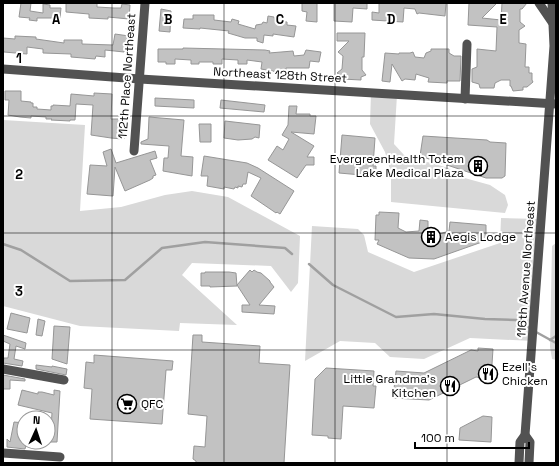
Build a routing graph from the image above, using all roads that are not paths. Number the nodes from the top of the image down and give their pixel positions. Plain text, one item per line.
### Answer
1 (145, 3) edge
2 (539, 3) edge
3 (552, 3) edge
4 (552, 22) junction
5 (467, 44) dead end
6 (3, 69) edge
7 (140, 79) junction
8 (465, 99) junction
9 (553, 104) edge
10 (134, 151) dead end
11 (3, 369) edge
12 (64, 380) dead end
13 (525, 435) junction
14 (3, 453) edge
15 (60, 457) dead end
16 (518, 463) edge
17 (529, 463) edge

1 - 7 street, 112th Place Northeast
2 - 4 street
3 - 4 street, 116th Avenue Northeast
4 - 9 street, 116th Avenue Northeast
5 - 8 street
6 - 7 street, Northeast 128th Street
7 - 8 street, Northeast 128th Street
7 - 10 street, 112th Place Northeast
8 - 9 street, Northeast 128th Street
9 - 13 street, 116th Avenue Northeast
11 - 12 street
13 - 16 street, 116th Avenue Northeast
13 - 17 street, 116th Avenue Northeast
14 - 15 street

